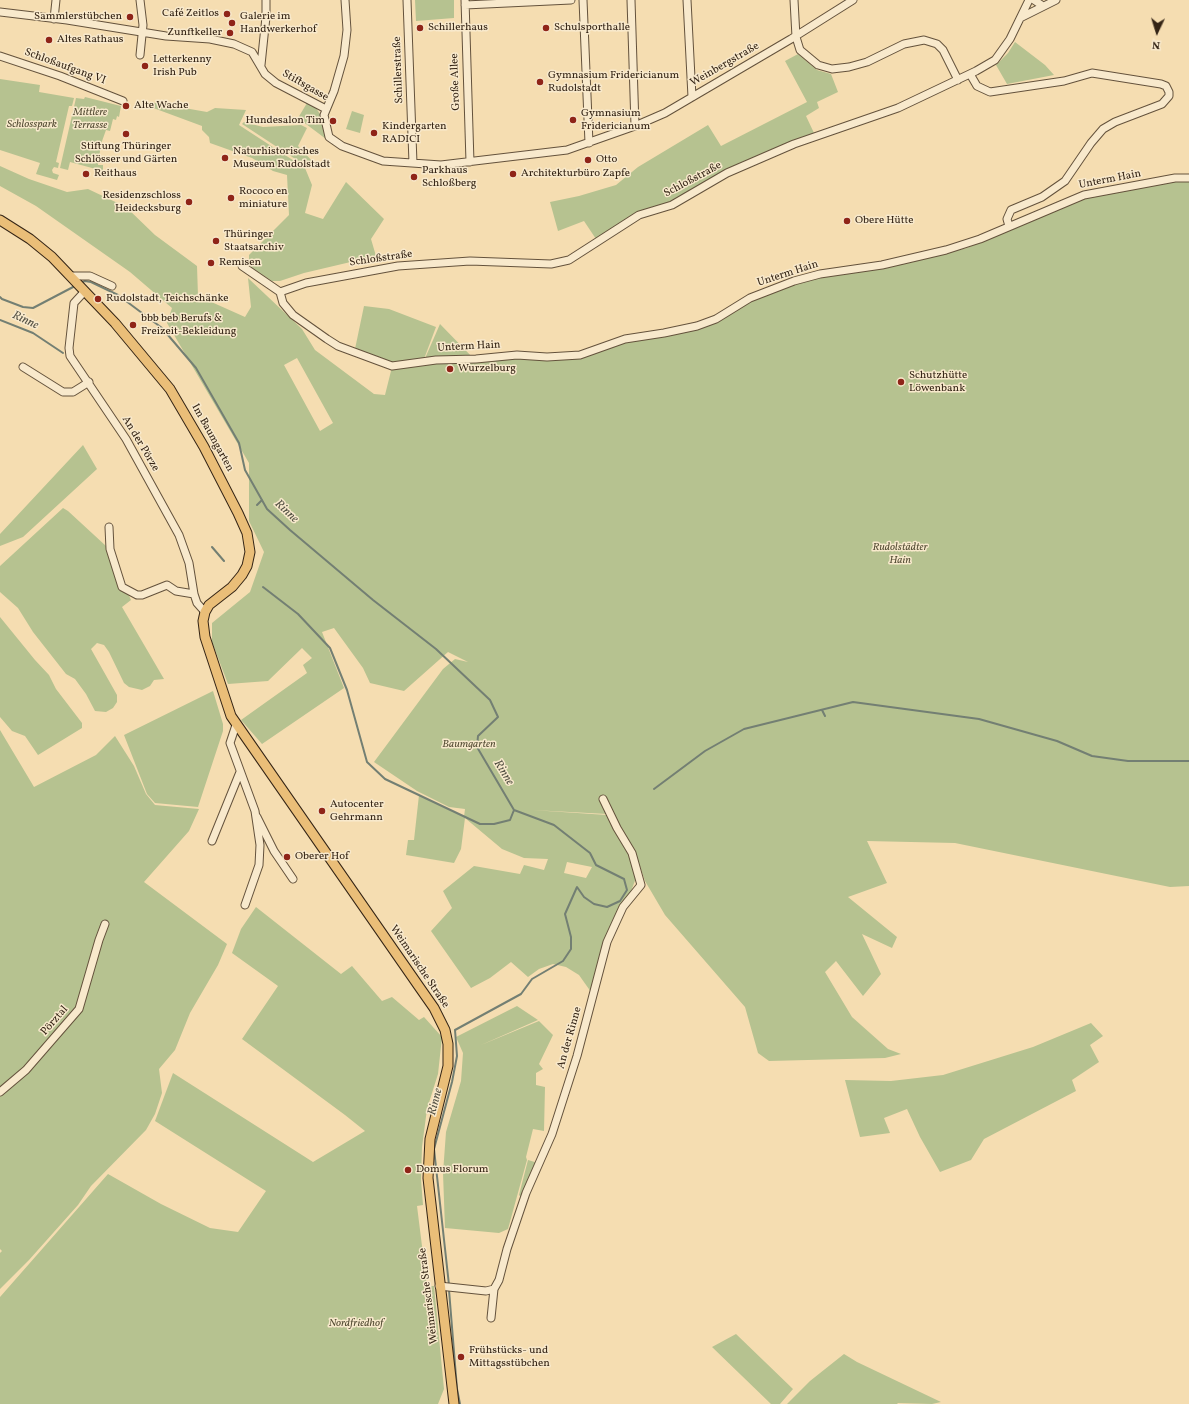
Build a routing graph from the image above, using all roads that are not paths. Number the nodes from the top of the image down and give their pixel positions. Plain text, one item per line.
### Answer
1 (56, 0) edge
2 (140, 0) edge
3 (266, 0) edge
4 (345, 0) edge
5 (407, 0) edge
6 (571, 0) edge
7 (583, 0) edge
8 (631, 0) edge
9 (687, 0) edge
10 (794, 0) edge
11 (853, 0) edge
12 (1029, 0) edge
13 (1034, 0) edge
14 (1056, 0) edge
15 (465, 3) edge
16 (1043, 6) junction
17 (0, 12) edge
18 (1022, 17) junction
19 (54, 19) junction
20 (143, 32) junction
21 (796, 36) junction
22 (140, 55) dead end
23 (0, 56) edge
24 (261, 65) junction
25 (970, 74) junction
26 (958, 80) junction
27 (692, 97) junction
28 (123, 102) dead end
29 (326, 109) junction
30 (635, 126) junction
31 (589, 143) junction
32 (470, 162) junction
33 (413, 163) junction
34 (1189, 178) edge
35 (0, 220) edge
36 (1009, 226) junction
37 (242, 266) dead end
38 (74, 278) junction
39 (112, 286) dead end
40 (84, 290) junction
41 (280, 292) junction
42 (22, 367) dead end
43 (89, 382) junction
44 (110, 527) dead end
45 (194, 594) junction
46 (205, 612) junction
47 (236, 725) junction
48 (240, 772) junction
49 (603, 799) dead end
50 (255, 811) junction
51 (212, 841) dead end
52 (293, 879) dead end
53 (245, 905) dead end
54 (105, 924) dead end
55 (0, 1092) edge
56 (445, 1286) junction
57 (494, 1289) junction
58 (491, 1318) dead end
59 (454, 1404) edge

1 - 19 street
2 - 20 street
3 - 24 street
4 - 29 street
5 - 33 street, Schillerstraße
6 - 15 street
7 - 31 street
8 - 30 street
9 - 27 street
10 - 21 street
11 - 21 street, Weinbergstraße
12 - 18 street, Schloßstraße
13 - 16 street
14 - 16 street
15 - 32 street, Große Allee
16 - 18 street
17 - 19 street, Stiftsgasse
18 - 25 street, Schloßstraße
19 - 20 street, Stiftsgasse
20 - 22 street
20 - 24 street, Stiftsgasse
21 - 26 street
21 - 27 street, Weinbergstraße
23 - 28 street, Schloßaufgang VI
24 - 29 street, Stiftsgasse
25 - 26 street, Schloßstraße
25 - 36 street
26 - 41 street, Schloßstraße
27 - 30 street, Weinbergstraße
29 - 33 street, Stiftsgasse
30 - 31 street, Weinbergstraße
31 - 32 street, Weinbergstraße
32 - 33 street, Weinbergstraße
34 - 36 street, Unterm Hain
35 - 38 main road, Im Baumgarten
36 - 41 street, Unterm Hain
37 - 41 street
38 - 39 street
38 - 40 main road, Im Baumgarten
40 - 43 street, An der Pörze
40 - 46 main road, Im Baumgarten
42 - 43 street
43 - 45 street, An der Pörze
44 - 45 street
45 - 46 street, An der Pörze
46 - 47 main road, Weimarische Straße
47 - 48 street
47 - 56 main road, Weimarische Straße
48 - 50 street
48 - 51 street
49 - 57 street, An der Rinne
50 - 52 street
50 - 53 street
54 - 55 street, Pörztal
56 - 57 street
56 - 59 main road, Weimarische Straße
57 - 58 street, An der Rinne

